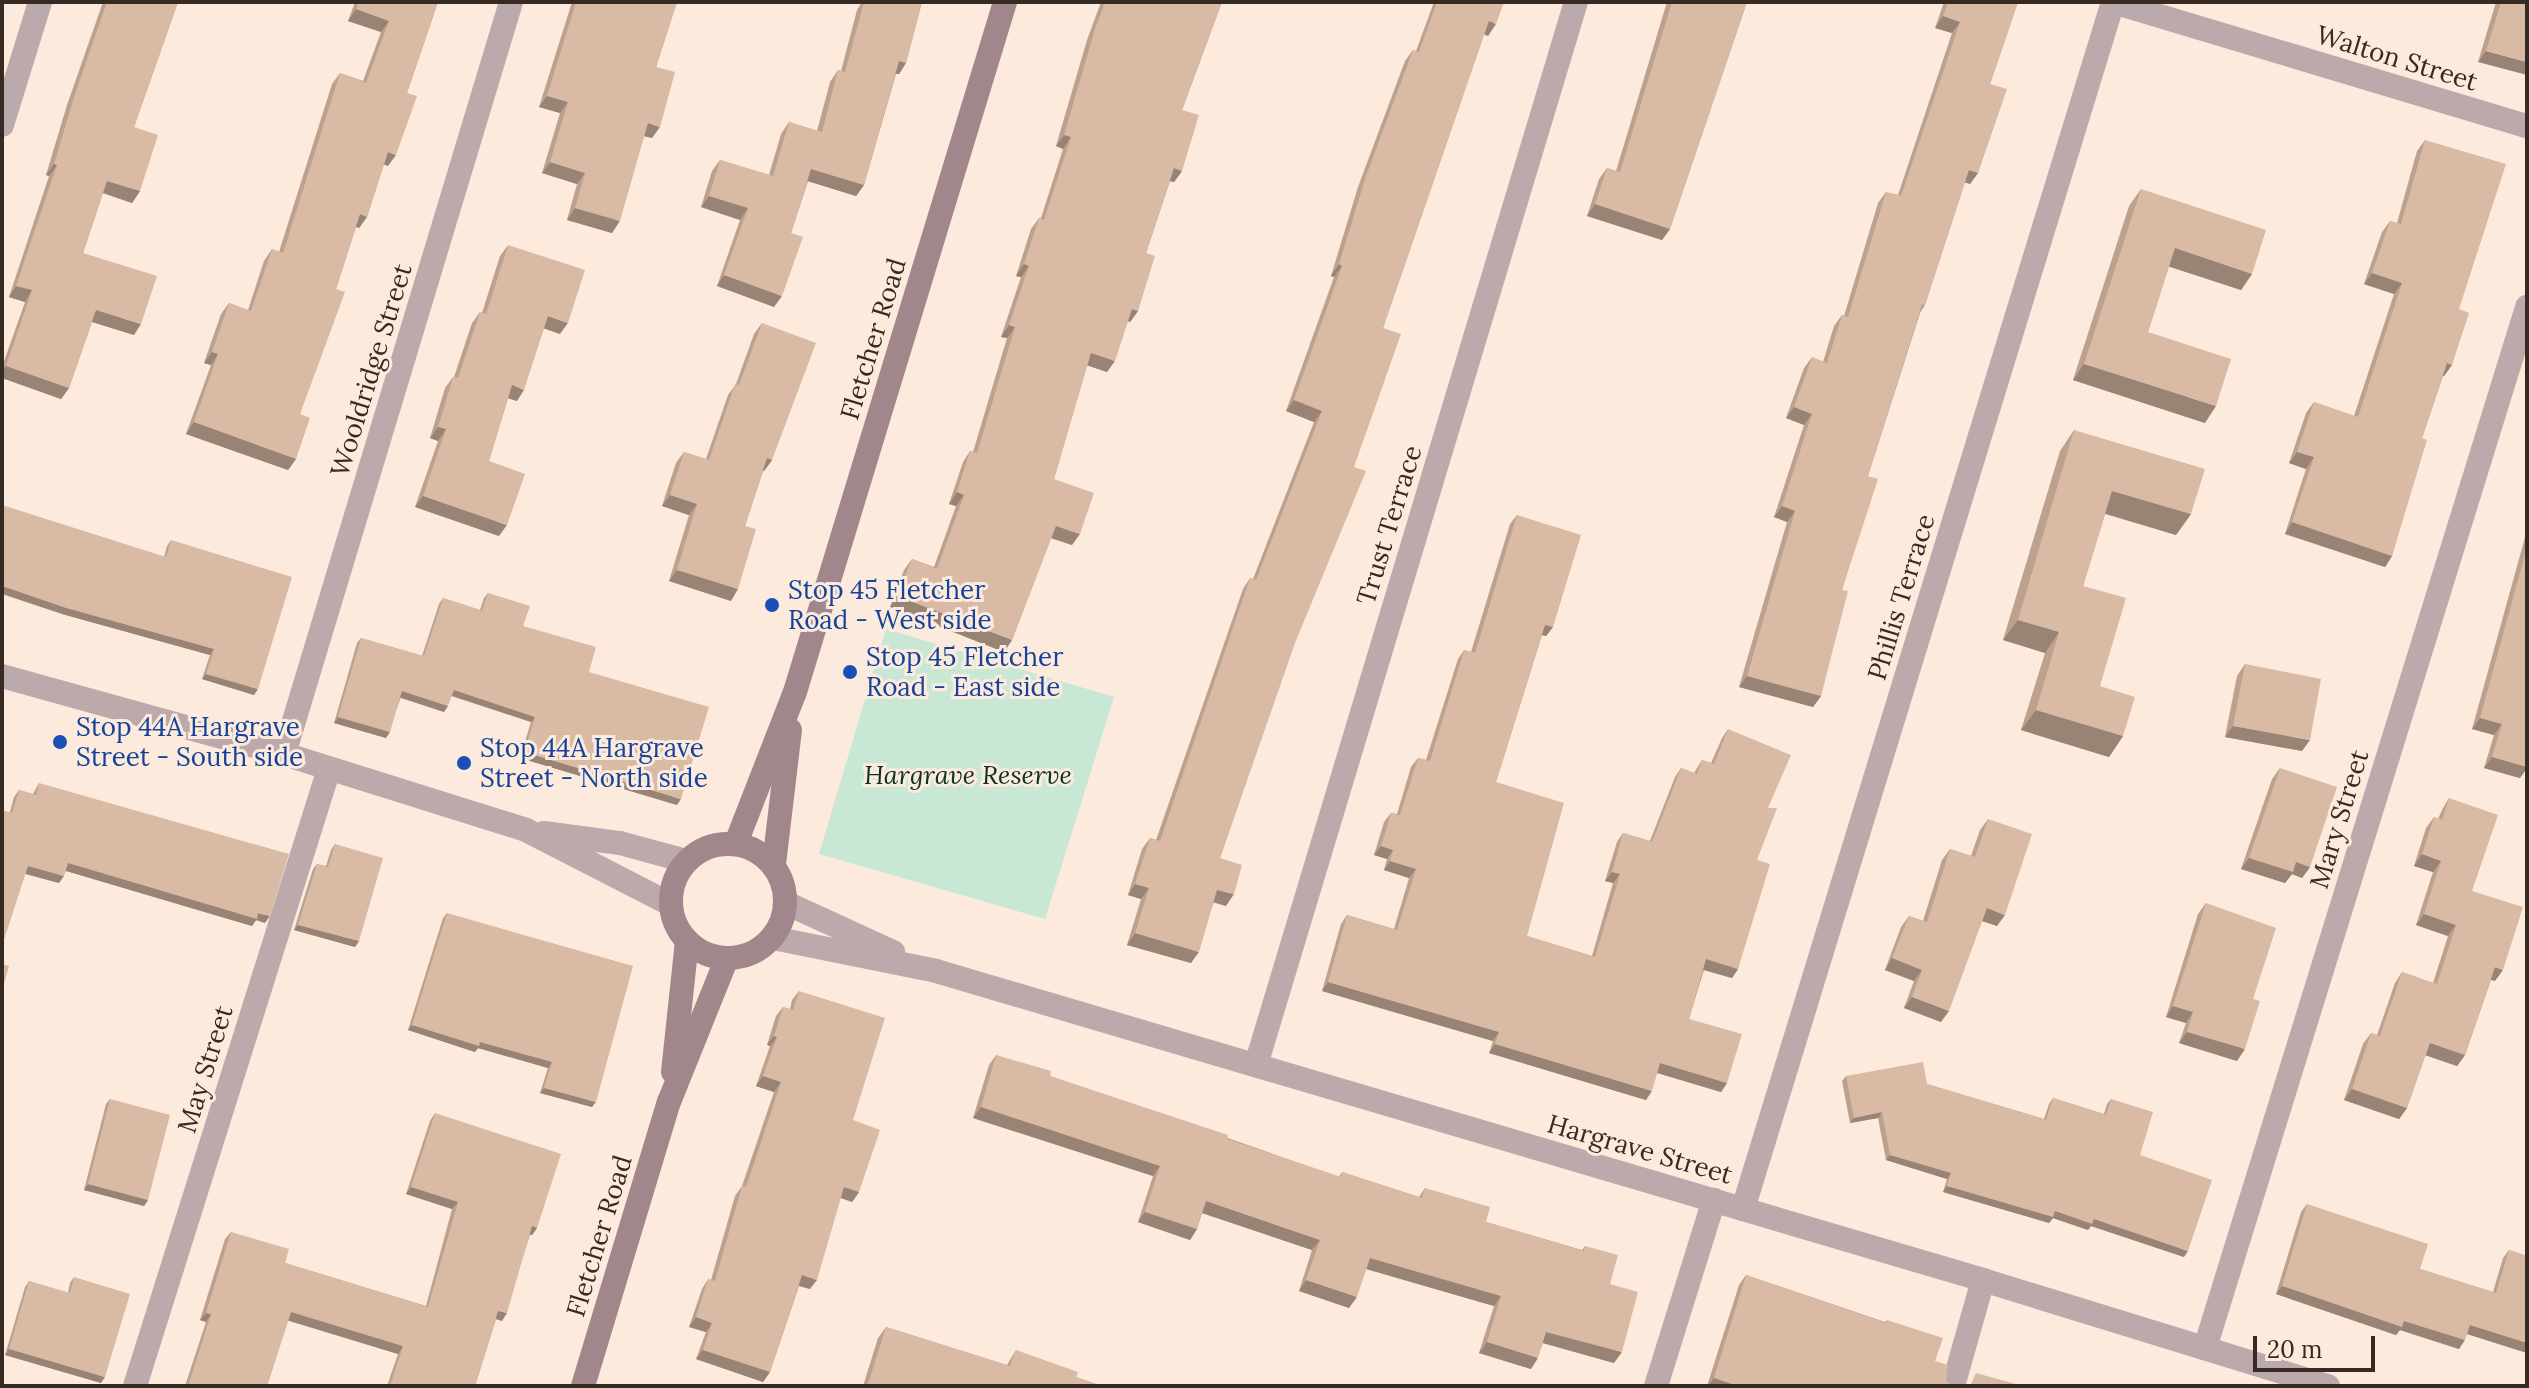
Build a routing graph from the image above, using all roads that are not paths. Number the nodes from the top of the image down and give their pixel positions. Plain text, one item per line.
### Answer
1 (40, 2) edge
2 (511, 2) edge
3 (1005, 2) edge
4 (1576, 2) edge
5 (2113, 2) edge
6 (2, 125) edge
7 (2527, 126) edge
8 (2527, 307) edge
9 (2, 676) edge
10 (795, 692) junction
11 (284, 754) junction
12 (329, 769) junction
13 (526, 830) junction
14 (736, 843) junction
15 (686, 861) junction
16 (774, 864) junction
17 (786, 903) junction
18 (670, 904) junction
19 (773, 938) junction
20 (687, 941) junction
21 (727, 958) junction
22 (936, 971) junction
23 (1256, 1065) junction
24 (669, 1102) junction
25 (1714, 1200) junction
26 (1743, 1209) junction
27 (1983, 1280) junction
28 (2205, 1348) junction
29 (135, 1386) edge
30 (583, 1386) edge
31 (1656, 1386) edge
32 (1953, 1386) edge
33 (2328, 1386) edge

1 - 6 street
2 - 11 street, Wooldridge Street
3 - 10 street, Fletcher Road
4 - 23 street, Trust Terrace
5 - 7 street, Walton Street
5 - 26 street, Phillis Terrace
8 - 28 street, Mary Street
9 - 11 street
10 - 14 street, Fletcher Road
10 - 16 street, Fletcher Road
11 - 12 street
12 - 13 street
12 - 29 street, May Street
13 - 15 street
13 - 18 street
14 - 15 street
14 - 16 street
15 - 18 street
16 - 17 street
17 - 19 street
17 - 22 street, Hargrave Street
18 - 20 street
19 - 21 street
19 - 22 street, Hargrave Street
20 - 21 street
20 - 24 street, Fletcher Road
21 - 24 street, Fletcher Road
22 - 23 street, Hargrave Street
23 - 25 street, Hargrave Street
24 - 30 street, Fletcher Road
25 - 26 street, Hargrave Street
25 - 31 street
26 - 27 street, Hargrave Street
27 - 28 street, Hargrave Street
27 - 32 street
28 - 33 street, Hargrave Street

